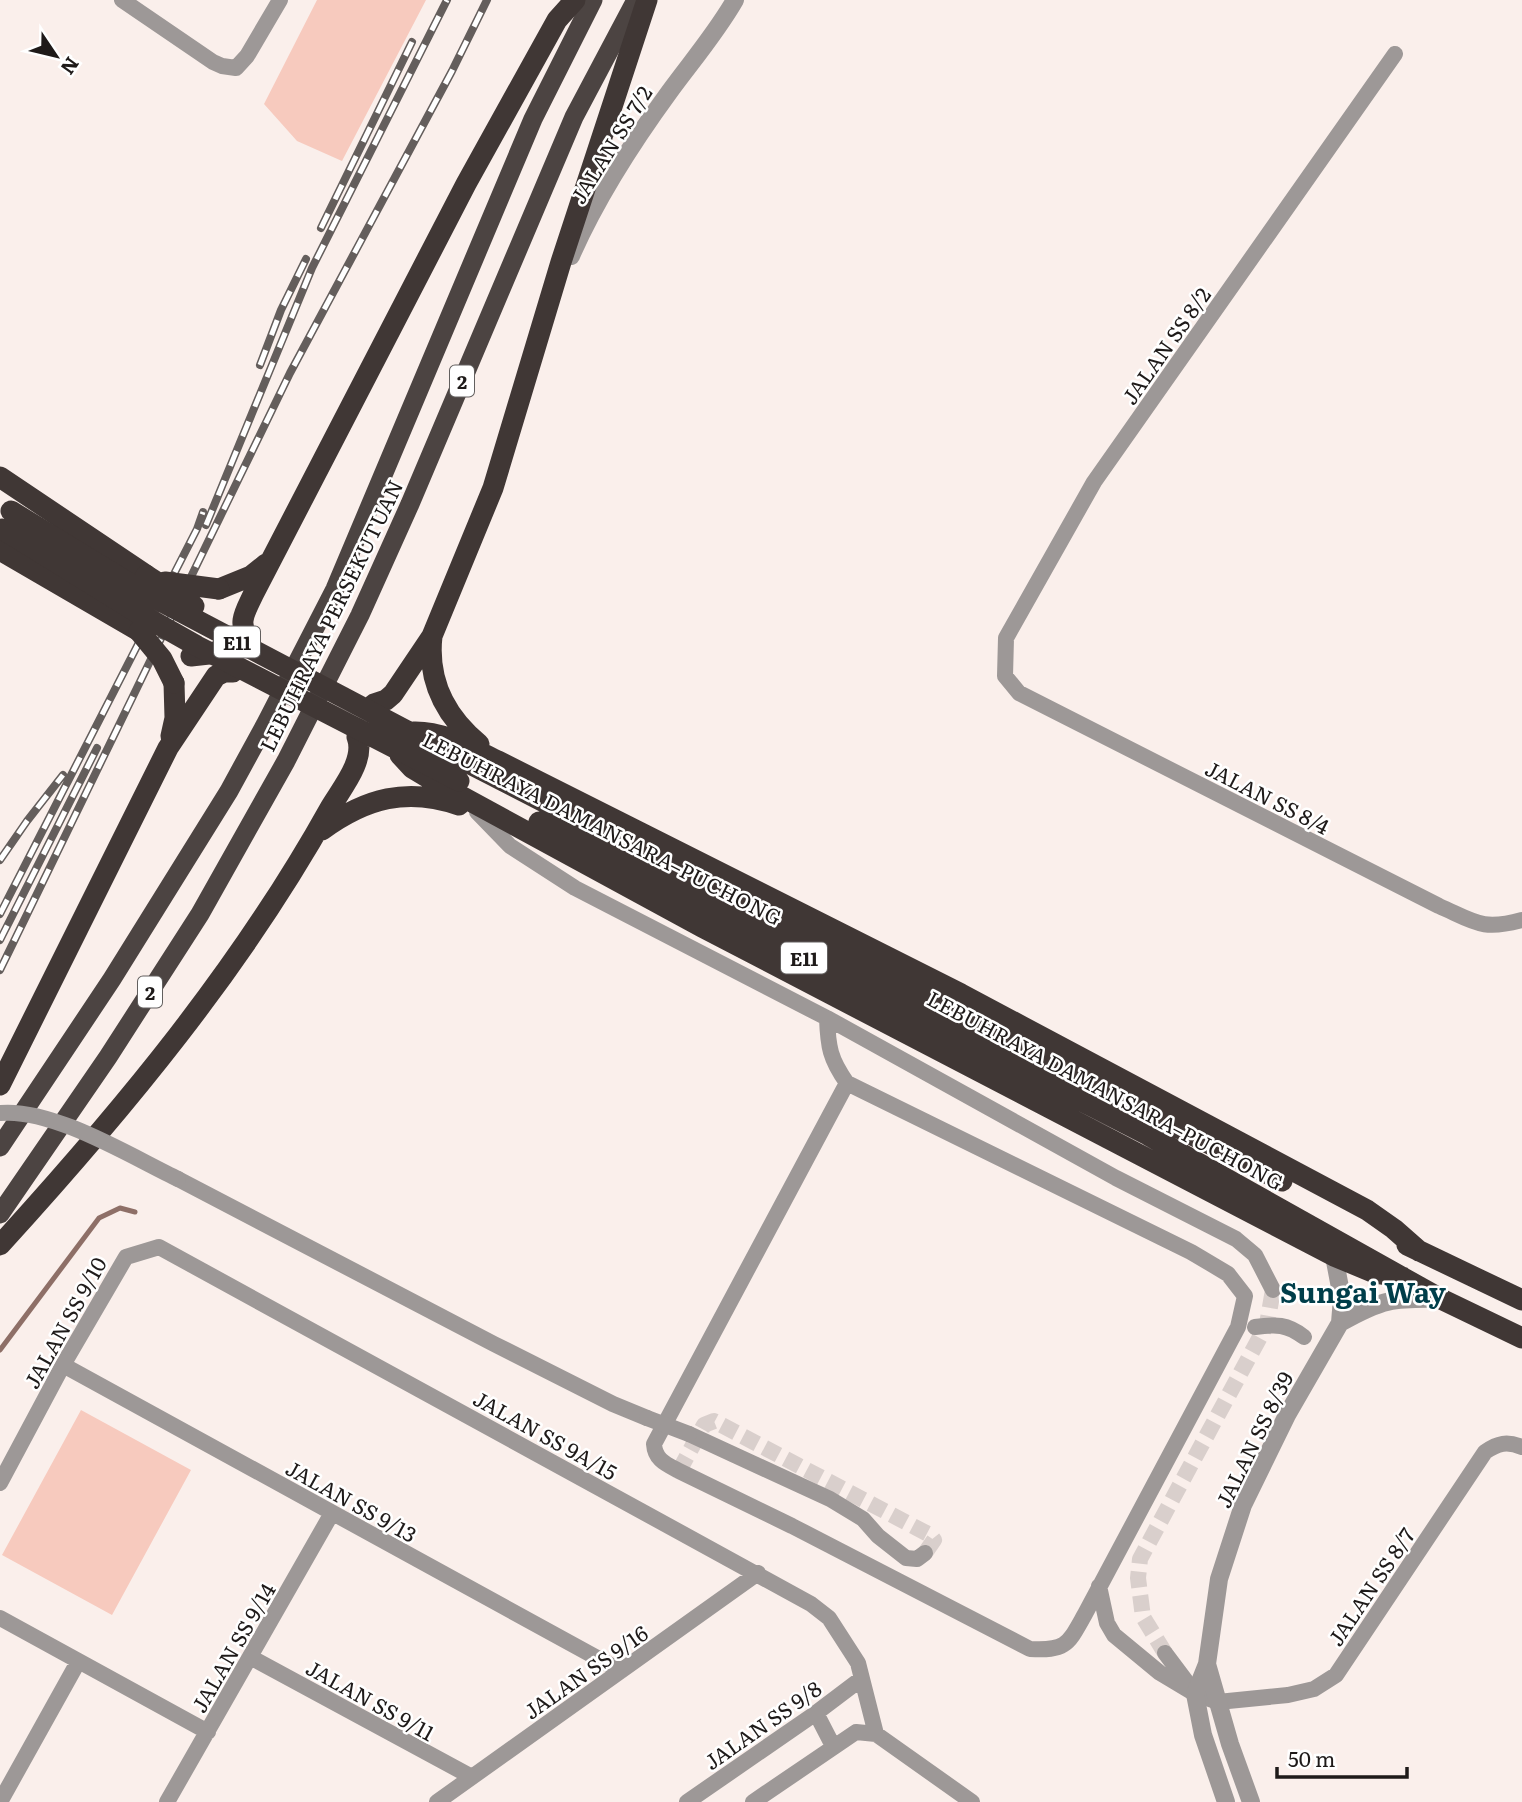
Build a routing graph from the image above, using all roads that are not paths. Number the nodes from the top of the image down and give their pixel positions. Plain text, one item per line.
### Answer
1 (122, 0) edge
2 (280, 0) edge
3 (575, 0) edge
4 (593, 0) edge
5 (636, 0) edge
6 (647, 0) edge
7 (735, 0) edge
8 (1395, 54) dead end
9 (542, 323) junction
10 (0, 477) edge
11 (0, 504) edge
12 (0, 528) edge
13 (0, 550) edge
14 (272, 559) junction
15 (149, 577) junction
16 (134, 628) junction
17 (432, 636) junction
18 (249, 640) junction
19 (225, 649) junction
20 (225, 674) junction
21 (1006, 676) joint
22 (374, 704) junction
23 (389, 736) junction
24 (357, 737) junction
25 (168, 748) junction
26 (498, 761) junction
27 (477, 812) junction
28 (520, 827) junction
29 (316, 835) junction
30 (1522, 920) edge
31 (827, 1018) junction
32 (847, 1083) junction
33 (0, 1085) edge
34 (0, 1113) edge
35 (1153, 1126) junction
36 (0, 1147) edge
37 (0, 1214) edge
38 (0, 1245) edge
39 (1419, 1251) junction
40 (1334, 1256) junction
41 (125, 1257) joint
42 (1402, 1277) junction
43 (1273, 1290) tunnel mouth
44 (1441, 1299) junction
45 (1522, 1300) edge
46 (1340, 1324) junction
47 (1238, 1327) junction
48 (1522, 1338) edge
49 (1325, 1350) junction
50 (63, 1366) junction
51 (1522, 1447) edge
52 (0, 1483) edge
53 (332, 1513) junction
54 (925, 1553) dead end
55 (758, 1573) junction
56 (1099, 1586) junction
57 (1085, 1614) junction
58 (0, 1618) edge
59 (1111, 1629) junction
60 (1165, 1653) tunnel mouth
61 (250, 1657) junction
62 (78, 1662) junction
63 (1207, 1664) junction
64 (621, 1671) junction
65 (861, 1679) junction
66 (1195, 1694) junction
67 (1218, 1702) junction
68 (816, 1713) junction
69 (208, 1731) junction
70 (876, 1734) junction
71 (833, 1745) junction
72 (472, 1777) junction
73 (172, 1800) edge
74 (0, 1802) edge
75 (438, 1802) edge
76 (687, 1802) edge
77 (753, 1802) edge
78 (972, 1802) edge
79 (1226, 1802) edge
80 (1251, 1802) edge

1 - 2 street
3 - 14 highway
4 - 36 highway, LEBUHRAYA PERSEKUTUAN / 2
5 - 37 highway, LEBUHRAYA PERSEKUTUAN / 2
6 - 9 highway
7 - 9 street, JALAN SS 7/2
8 - 21 street, JALAN SS 8/2
9 - 17 highway
10 - 15 highway
11 - 35 highway, LEBUHRAYA DAMANSARA–PUCHONG / E11, bridge
12 - 35 highway, LEBUHRAYA DAMANSARA–PUCHONG / E11, bridge
13 - 16 highway
14 - 15 highway, bridge
14 - 18 highway
15 - 19 highway, bridge
16 - 19 highway, bridge
16 - 25 highway, bridge
17 - 22 highway
17 - 26 highway
18 - 19 highway, bridge
18 - 22 highway
19 - 20 highway, bridge
20 - 24 highway
20 - 25 highway
21 - 30 street, JALAN SS 8/4
22 - 23 highway
23 - 24 highway, bridge
23 - 26 highway
23 - 28 highway
24 - 29 highway
25 - 33 highway
26 - 39 highway
27 - 28 highway
27 - 29 highway
27 - 31 street
28 - 40 highway
29 - 38 highway
31 - 32 street
31 - 43 street
32 - 47 street
32 - 57 street
34 - 54 street, bridge
35 - 39 highway, LEBUHRAYA DAMANSARA–PUCHONG / E11
35 - 42 highway, LEBUHRAYA DAMANSARA–PUCHONG / E11
39 - 45 highway, LEBUHRAYA DAMANSARA–PUCHONG / E11
40 - 42 highway
40 - 46 street, JALAN SS 8/39
41 - 50 street, JALAN SS 9/10
41 - 55 street, JALAN SS 9A/15
42 - 44 highway, LEBUHRAYA DAMANSARA–PUCHONG / E11
44 - 46 street, JALAN SS 8/39
44 - 48 highway, LEBUHRAYA DAMANSARA–PUCHONG / E11
46 - 49 street, JALAN SS 8/39
47 - 49 street, bridge
47 - 56 street
49 - 63 street, JALAN SS 8/39
50 - 52 street, JALAN SS 9/10
50 - 53 street, JALAN SS 9/13
51 - 67 street, JALAN SS 8/7
53 - 61 street, JALAN SS 9/14
53 - 64 street, JALAN SS 9/13
55 - 64 street, JALAN SS 9/16
55 - 65 street, JALAN SS 9A/15
56 - 57 street
56 - 59 street
57 - 59 street
58 - 62 street
59 - 66 street
60 - 66 street
61 - 69 street, JALAN SS 9/14
61 - 72 street, JALAN SS 9/11
62 - 69 street
62 - 74 street
63 - 66 street, JALAN SS 8/39
63 - 67 street, JALAN SS 8/39
64 - 72 street, JALAN SS 9/16
65 - 68 street, JALAN SS 9/8
65 - 70 street, JALAN SS 9A/15
66 - 67 street
66 - 79 street
67 - 80 street, JALAN SS 8/39
68 - 71 street
68 - 76 street, JALAN SS 9/8
69 - 73 street, JALAN SS 9/14
70 - 71 street
70 - 78 street
71 - 77 street
72 - 75 street, JALAN SS 9/16

